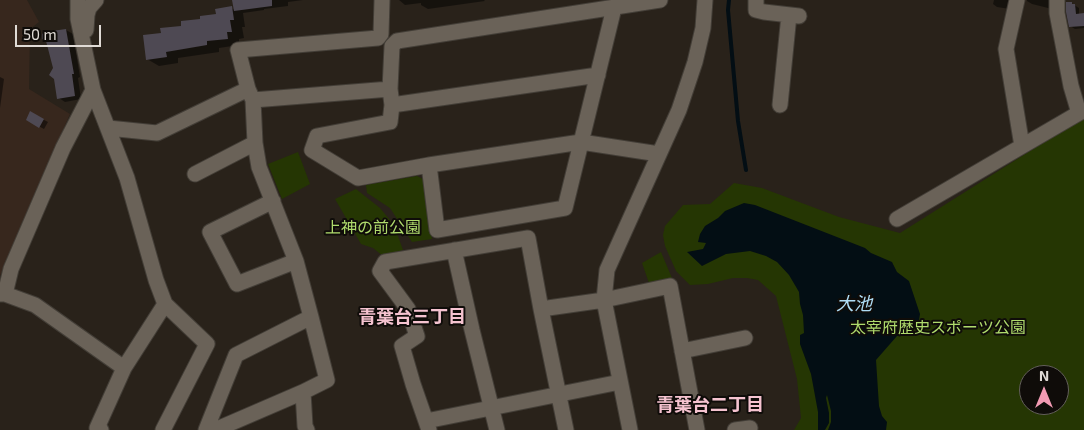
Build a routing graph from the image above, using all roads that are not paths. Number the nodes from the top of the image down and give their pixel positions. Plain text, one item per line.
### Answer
1 (96, 0) edge
2 (382, 0) edge
3 (660, 0) edge
4 (706, 0) edge
5 (756, 0) edge
6 (1017, 0) edge
7 (1057, 0) edge
8 (77, 1) edge
9 (614, 8) junction
10 (84, 51) junction
11 (598, 74) junction
12 (390, 88) junction
13 (93, 90) junction
14 (250, 94) junction
15 (392, 105) junction
16 (780, 105) dead end
17 (108, 128) junction
18 (582, 142) junction
19 (255, 143) junction
20 (1022, 146) junction
21 (659, 154) junction
22 (429, 165) junction
23 (196, 174) dead end
24 (273, 201) junction
25 (897, 220) dead end
26 (454, 250) junction
27 (296, 261) junction
28 (3, 294) edge
29 (604, 300) junction
30 (165, 304) junction
31 (541, 309) junction
32 (311, 317) junction
33 (745, 338) dead end
34 (682, 351) junction
35 (124, 368) junction
36 (620, 382) junction
37 (303, 392) junction
38 (559, 394) junction
39 (491, 408) junction
40 (428, 426) edge
41 (101, 430) edge
42 (163, 430) edge
43 (206, 430) edge
44 (215, 430) edge
45 (307, 430) edge
46 (498, 430) edge
47 (566, 430) edge
48 (630, 430) edge
49 (698, 430) edge

1 - 10 street
2 - 14 street
3 - 9 street
4 - 21 street
5 - 16 street
6 - 20 street
7 - 20 street
8 - 10 street
9 - 11 street
9 - 12 street
10 - 13 street
11 - 15 street
11 - 18 street
12 - 14 street
12 - 15 street
13 - 17 street
13 - 28 street
14 - 17 street
14 - 19 street
15 - 22 street
17 - 30 street
18 - 21 street
18 - 22 street
18 - 22 street
19 - 23 street
19 - 24 street
20 - 25 street
21 - 29 street
24 - 27 street
24 - 27 street
26 - 31 street
26 - 39 street
26 - 40 street
27 - 32 street
28 - 35 street
29 - 31 street
29 - 34 street
29 - 36 street
30 - 35 street
30 - 42 street
31 - 38 street
32 - 37 street
32 - 43 street
33 - 34 street
34 - 49 street
35 - 41 street
36 - 38 street
36 - 48 street
37 - 44 street
37 - 45 street
38 - 39 street
38 - 47 street
39 - 40 street
39 - 46 street

